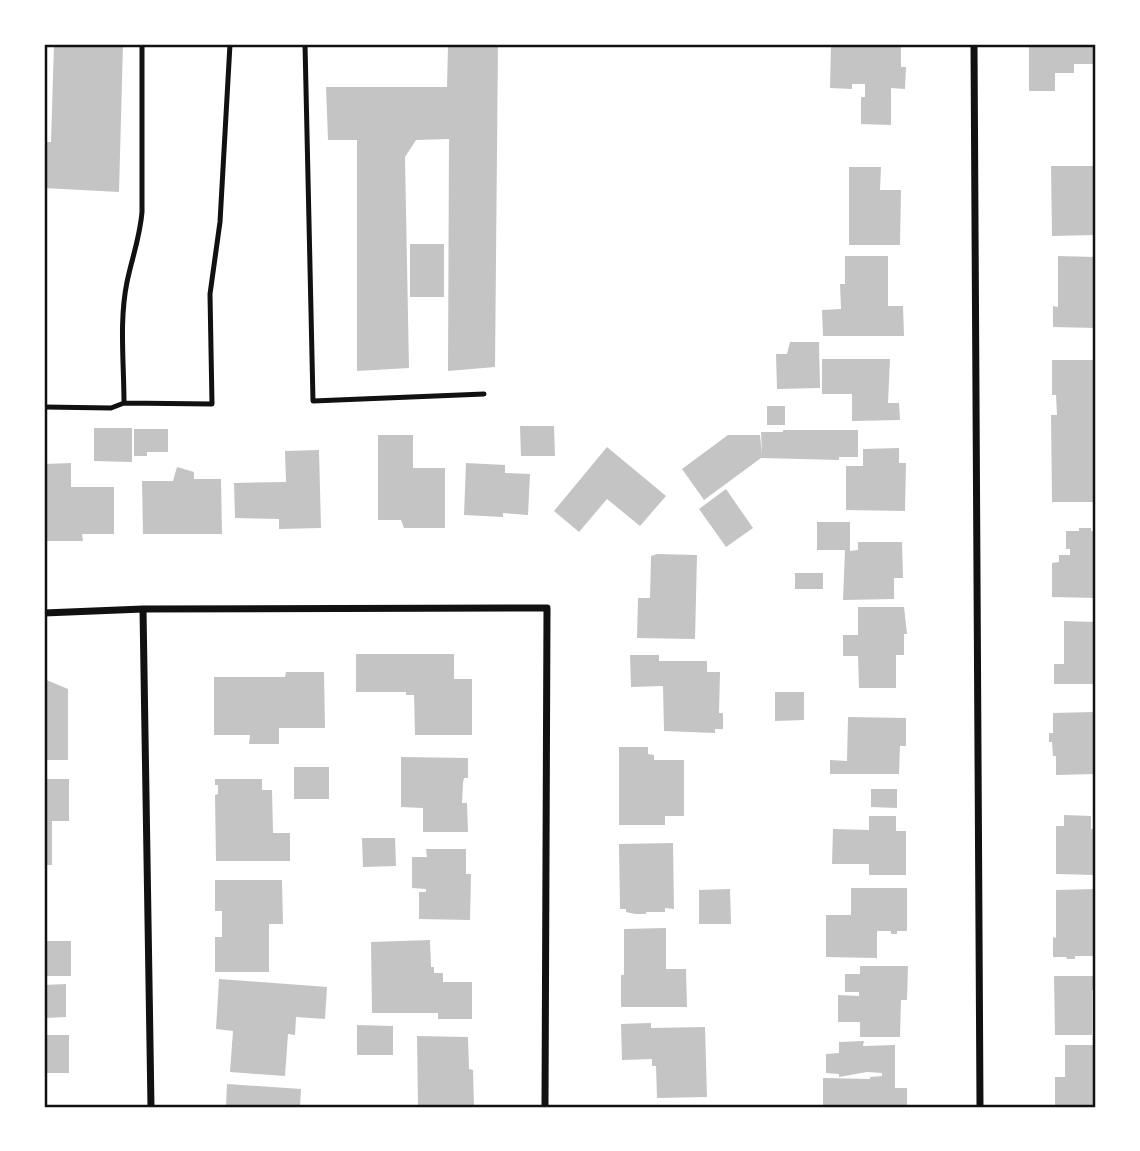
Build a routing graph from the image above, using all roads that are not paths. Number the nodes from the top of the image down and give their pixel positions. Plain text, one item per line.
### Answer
1 (142, 44) edge
2 (230, 44) edge
3 (305, 44) edge
4 (974, 44) edge
5 (484, 394) dead end
6 (124, 402) junction
7 (44, 407) edge
8 (143, 609) junction
9 (44, 613) edge
10 (151, 1107) edge
11 (545, 1107) edge
12 (980, 1107) edge

1 - 6 lane
2 - 6 lane
3 - 5 lane
4 - 12 street
6 - 7 lane
8 - 9 street
8 - 10 street
8 - 11 street

